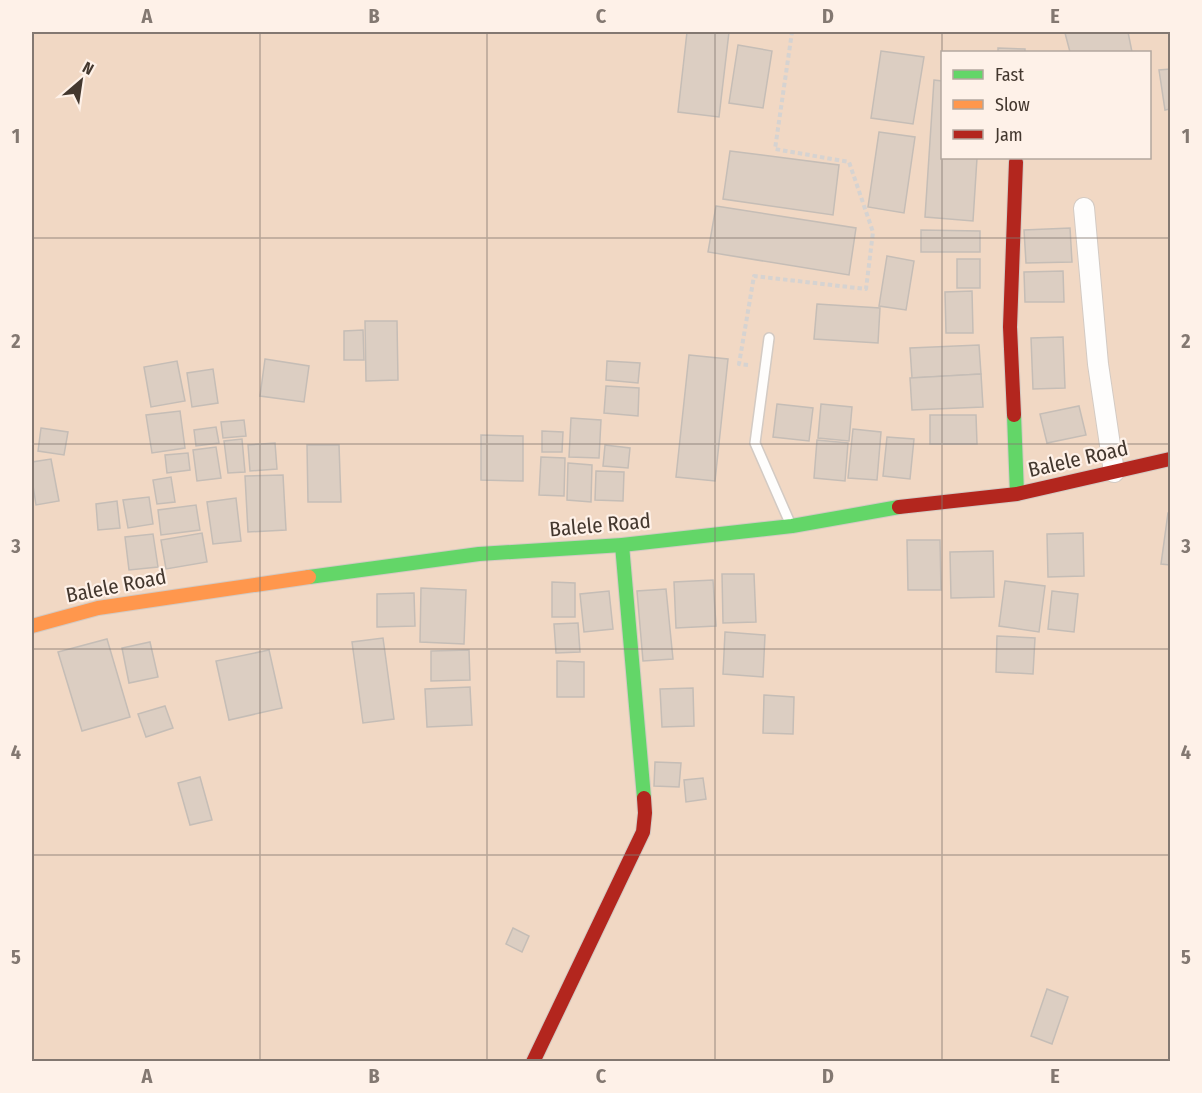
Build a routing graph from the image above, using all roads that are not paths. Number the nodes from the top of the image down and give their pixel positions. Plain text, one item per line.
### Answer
1 (1016, 162) dead end
2 (1084, 208) dead end
3 (769, 338) dead end
4 (1170, 459) edge
5 (1114, 472) junction
6 (1017, 494) junction
7 (792, 526) junction
8 (622, 545) junction
9 (32, 626) edge
10 (533, 1062) edge

1 - 6 street
2 - 5 street
3 - 7 lane
4 - 5 street, Balele Road
5 - 6 street, Balele Road
6 - 7 street, Balele Road
7 - 8 street, Balele Road
8 - 9 street, Balele Road
8 - 10 street

